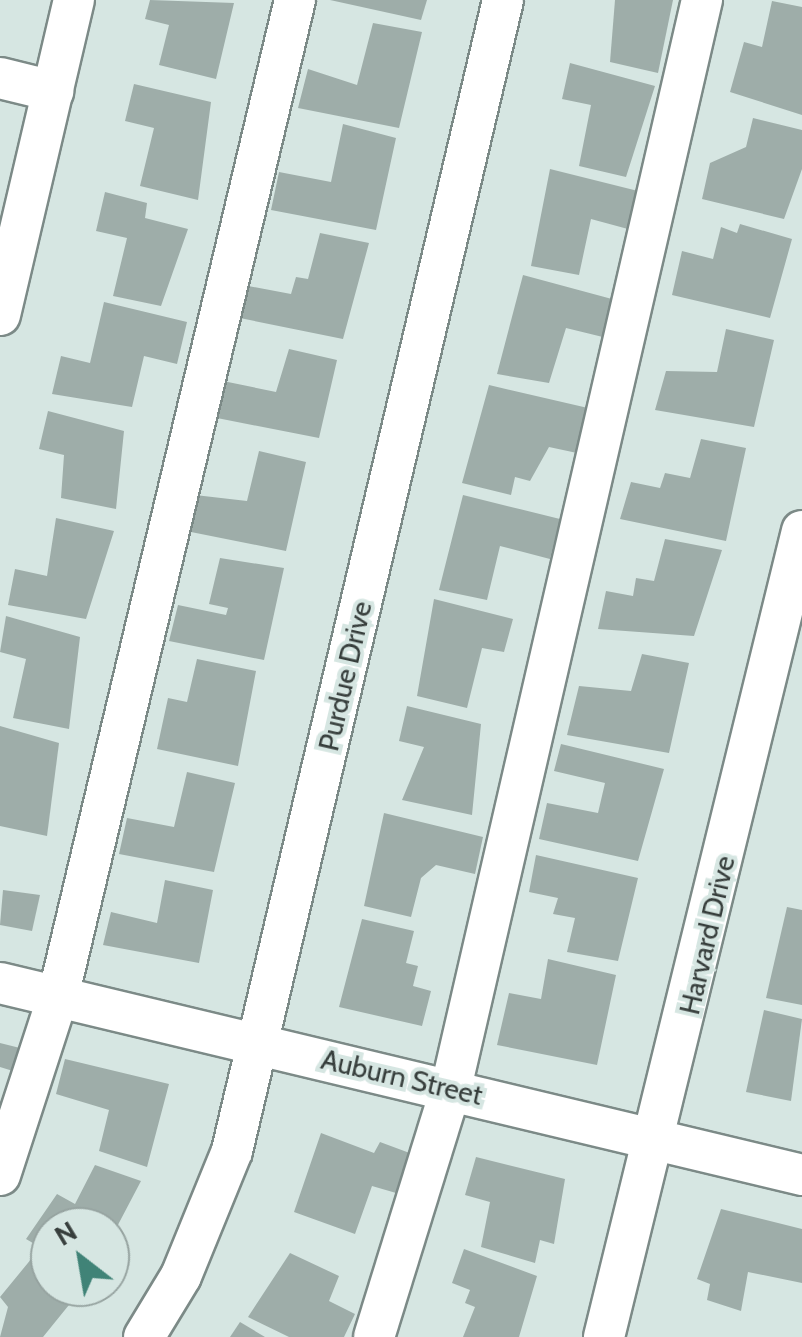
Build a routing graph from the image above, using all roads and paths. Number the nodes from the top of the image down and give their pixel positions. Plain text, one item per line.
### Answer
1 (74, 0) edge
2 (295, 0) edge
3 (504, 0) edge
4 (702, 0) edge
5 (0, 78) edge
6 (52, 91) junction
7 (0, 316) edge
8 (802, 531) edge
9 (0, 983) edge
10 (58, 997) junction
11 (259, 1044) junction
12 (451, 1088) junction
13 (660, 1138) junction
14 (0, 1175) edge
15 (802, 1176) edge
16 (144, 1337) edge
17 (374, 1337) edge
18 (604, 1337) edge

1 - 6 street
2 - 10 street
3 - 11 street, Purdue Drive
4 - 12 street
5 - 6 street
6 - 7 street
8 - 13 street, Harvard Drive
9 - 10 street, Auburn Street
10 - 11 street, Auburn Street
10 - 14 street
11 - 12 street, Auburn Street
11 - 16 street, Purdue Drive
12 - 13 street, Auburn Street
12 - 17 street
13 - 15 street, Auburn Street
13 - 18 street, Harvard Drive

